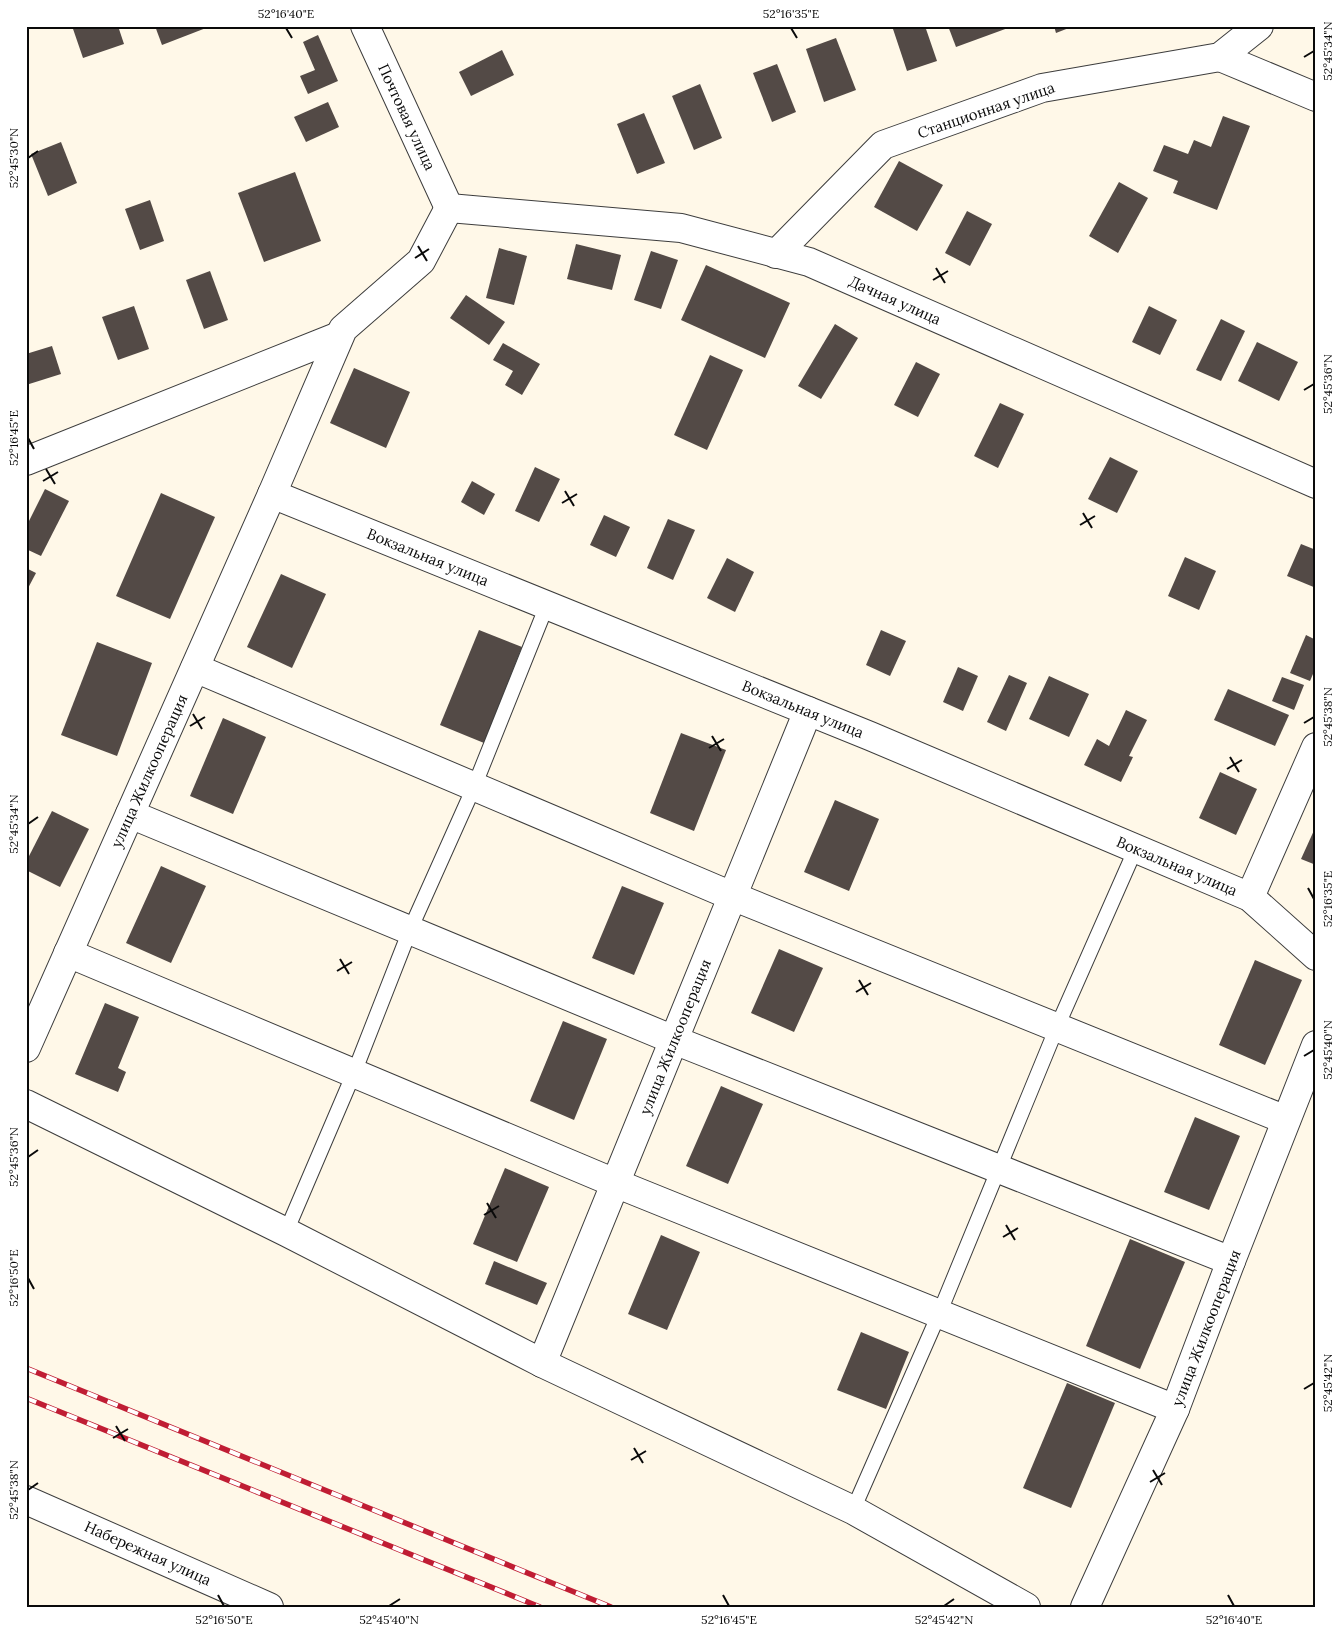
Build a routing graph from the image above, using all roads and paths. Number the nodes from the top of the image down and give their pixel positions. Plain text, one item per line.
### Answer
1 (365, 26) edge
2 (1260, 26) edge
3 (1220, 56) junction
4 (1316, 97) edge
5 (449, 208) junction
6 (776, 254) junction
7 (339, 336) junction
8 (26, 461) edge
9 (1316, 484) edge
10 (272, 494) junction
11 (547, 605) junction
12 (195, 668) junction
13 (808, 711) junction
14 (1316, 747) edge
15 (474, 786) junction
16 (130, 814) junction
17 (1136, 848) junction
18 (732, 896) junction
19 (1250, 897) junction
20 (410, 930) junction
21 (68, 953) junction
22 (1316, 956) edge
23 (1057, 1028) junction
24 (674, 1040) junction
25 (1316, 1044) edge
26 (26, 1048) edge
27 (354, 1073) junction
28 (26, 1104) edge
29 (1286, 1120) junction
30 (1000, 1169) junction
31 (615, 1183) junction
32 (286, 1232) junction
33 (1231, 1260) junction
34 (939, 1314) junction
35 (542, 1363) junction
36 (1175, 1409) junction
37 (26, 1500) edge
38 (853, 1510) junction
39 (269, 1607) edge
40 (1026, 1607) edge
41 (1086, 1607) edge

1 - 5 street, Почтовая улица
2 - 3 street, Станционная улица
3 - 4 street
3 - 6 street, Станционная улица
5 - 6 street, Дачная улица
5 - 7 street
6 - 9 street, Дачная улица
7 - 8 street
7 - 10 street, улица Жилкооперация
10 - 11 street, Вокзальная улица
10 - 12 street, улица Жилкооперация
11 - 13 street, Вокзальная улица
11 - 15 lane
12 - 15 street
12 - 16 street, улица Жилкооперация
13 - 17 street, Вокзальная улица
13 - 18 street, улица Жилкооперация
14 - 19 street
15 - 18 street
15 - 20 lane
16 - 20 street
16 - 21 street, улица Жилкооперация
17 - 19 street, Вокзальная улица
17 - 23 lane
18 - 23 street
18 - 24 street, улица Жилкооперация
19 - 22 street, Вокзальная улица
20 - 24 street
20 - 27 lane
21 - 26 street, улица Жилкооперация
21 - 27 street
23 - 29 street
23 - 30 lane
24 - 30 street
24 - 31 street, улица Жилкооперация
25 - 29 street, улица Жилкооперация
27 - 31 street
27 - 32 lane
28 - 32 street
29 - 33 street, улица Жилкооперация
30 - 33 street
30 - 34 lane
31 - 34 street
31 - 35 street, улица Жилкооперация
32 - 35 street
33 - 36 street, улица Жилкооперация
34 - 36 street
34 - 38 lane
35 - 38 street
36 - 41 street, улица Жилкооперация
37 - 39 street, Набережная улица
38 - 40 street

